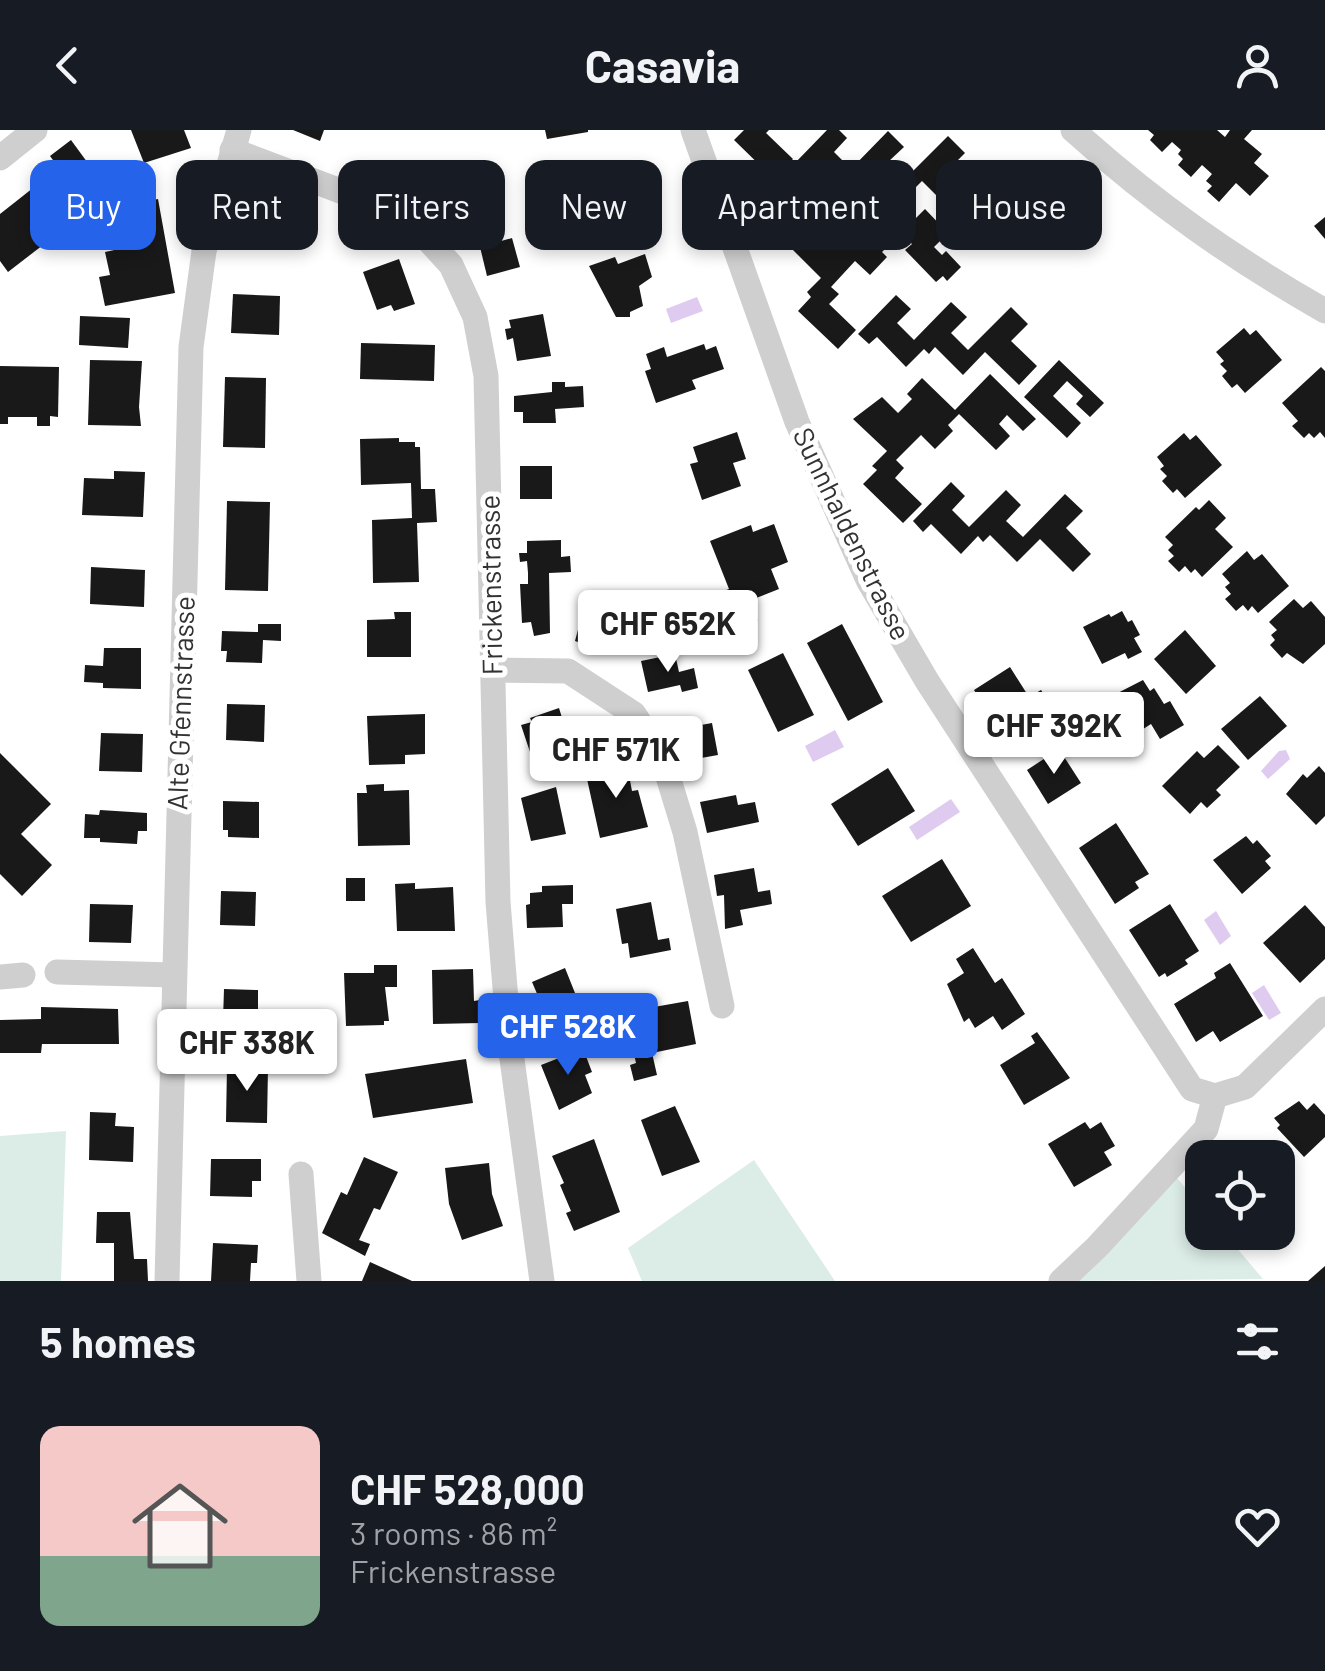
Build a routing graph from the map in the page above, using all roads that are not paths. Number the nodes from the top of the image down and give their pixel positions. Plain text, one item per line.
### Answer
1 (35, 130) edge
2 (693, 130) edge
3 (1073, 130) edge
4 (235, 140) edge
5 (0, 158) edge
6 (1325, 311) edge
7 (493, 670) junction
8 (57, 972) dead end
9 (174, 974) junction
10 (722, 1006) dead end
11 (1319, 1026) edge
12 (1215, 1096) junction
13 (301, 1174) dead end
14 (167, 1281) edge
15 (309, 1281) edge
16 (542, 1281) edge
17 (1061, 1281) edge

1 - 5 street
2 - 12 street, Sunnhaldenstrasse
3 - 6 street
4 - 7 street, Frickenstrasse
4 - 9 street, Alte Gfennstrasse
7 - 10 street
7 - 16 street, Frickenstrasse
8 - 9 street
9 - 14 street, Alte Gfennstrasse
11 - 12 street
12 - 17 street
13 - 15 street

